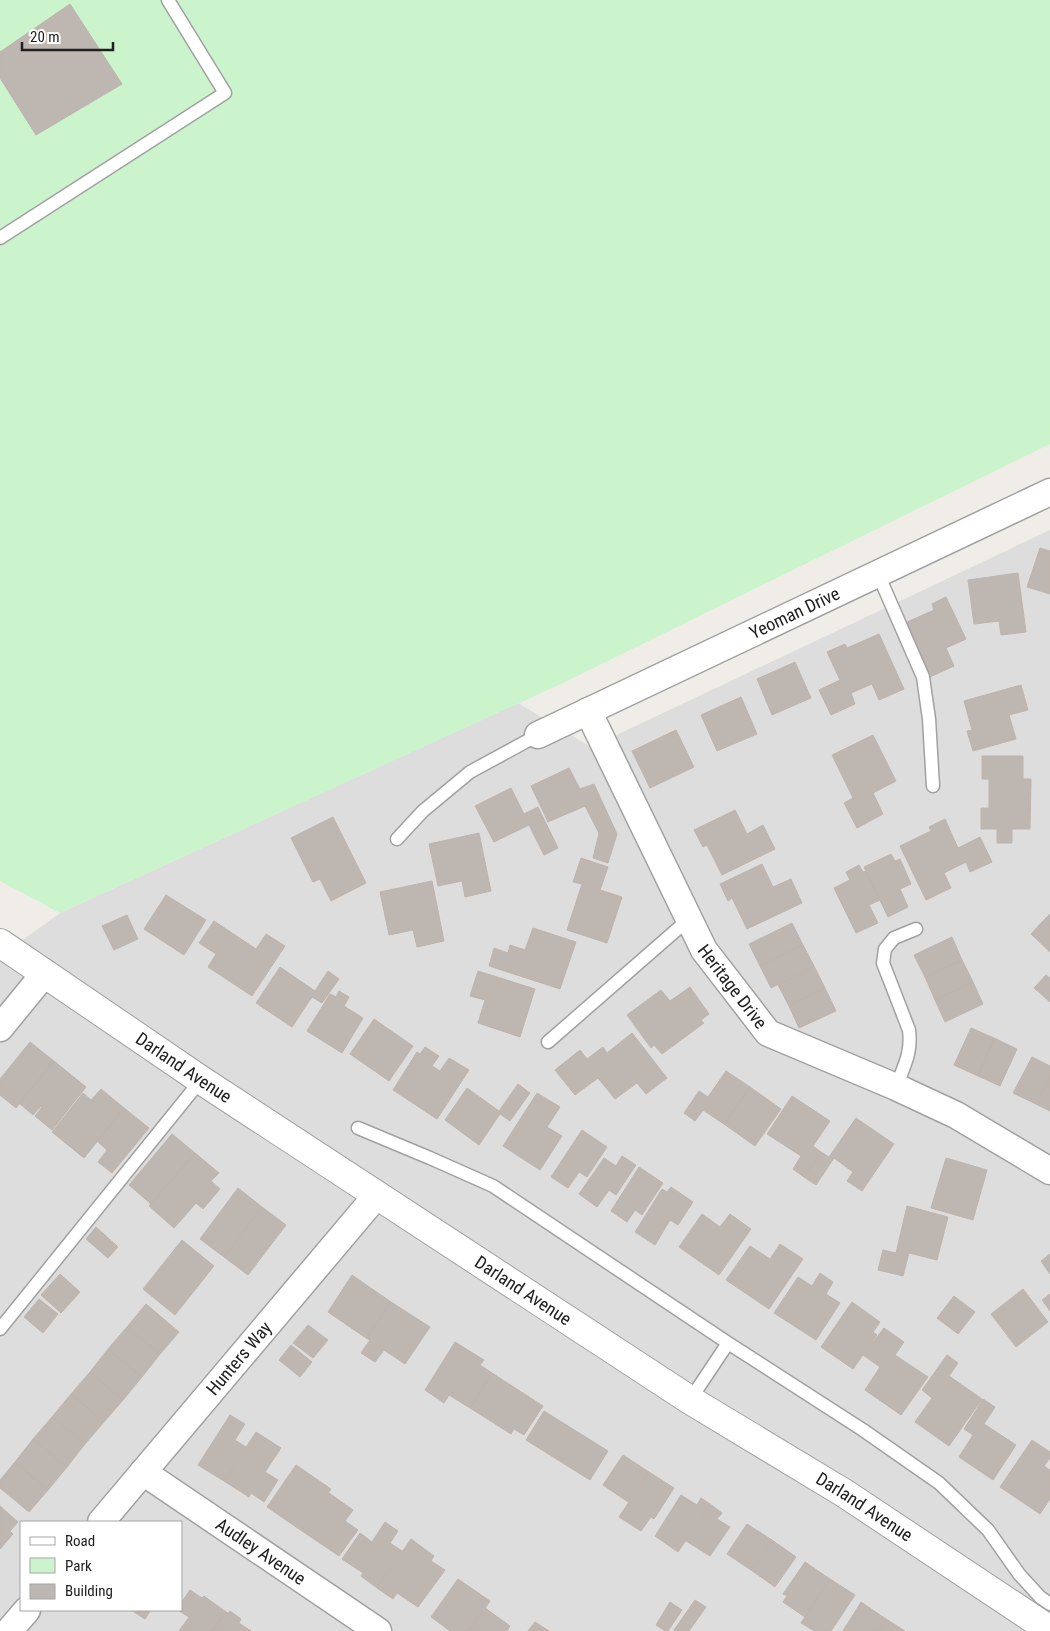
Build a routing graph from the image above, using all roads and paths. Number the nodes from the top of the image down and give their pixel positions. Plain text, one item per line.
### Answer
1 (168, 0) edge
2 (0, 238) edge
3 (1050, 492) edge
4 (878, 574) junction
5 (588, 711) junction
6 (538, 734) joint
7 (933, 786) dead end
8 (397, 839) dead end
9 (689, 918) junction
10 (916, 929) dead end
11 (0, 943) edge
12 (45, 973) junction
13 (0, 1028) edge
14 (548, 1042) dead end
15 (201, 1080) junction
16 (896, 1087) junction
17 (358, 1128) dead end
18 (1050, 1171) edge
19 (377, 1195) junction
20 (0, 1329) edge
21 (728, 1342) junction
22 (690, 1400) junction
23 (143, 1472) junction
24 (102, 1521) edge
25 (1050, 1604) edge
26 (26, 1611) edge
27 (1050, 1630) edge
28 (9, 1631) edge
29 (378, 1631) edge

1 - 2 lane
3 - 4 street, Yeoman Drive
4 - 5 street, Yeoman Drive
4 - 7 lane
5 - 6 street, Yeoman Drive
5 - 9 street, Heritage Drive
6 - 8 lane
9 - 14 lane
9 - 16 street, Heritage Drive
10 - 16 lane
11 - 12 street, Darland Avenue
12 - 13 street
12 - 15 street, Darland Avenue
15 - 19 street, Darland Avenue
15 - 20 lane
16 - 18 street, Heritage Drive
17 - 21 lane
19 - 22 street, Darland Avenue
19 - 23 street, Hunters Way
21 - 22 lane
21 - 25 lane
22 - 27 street, Darland Avenue
23 - 24 street, Hunters Way
23 - 29 street, Audley Avenue
26 - 28 street

